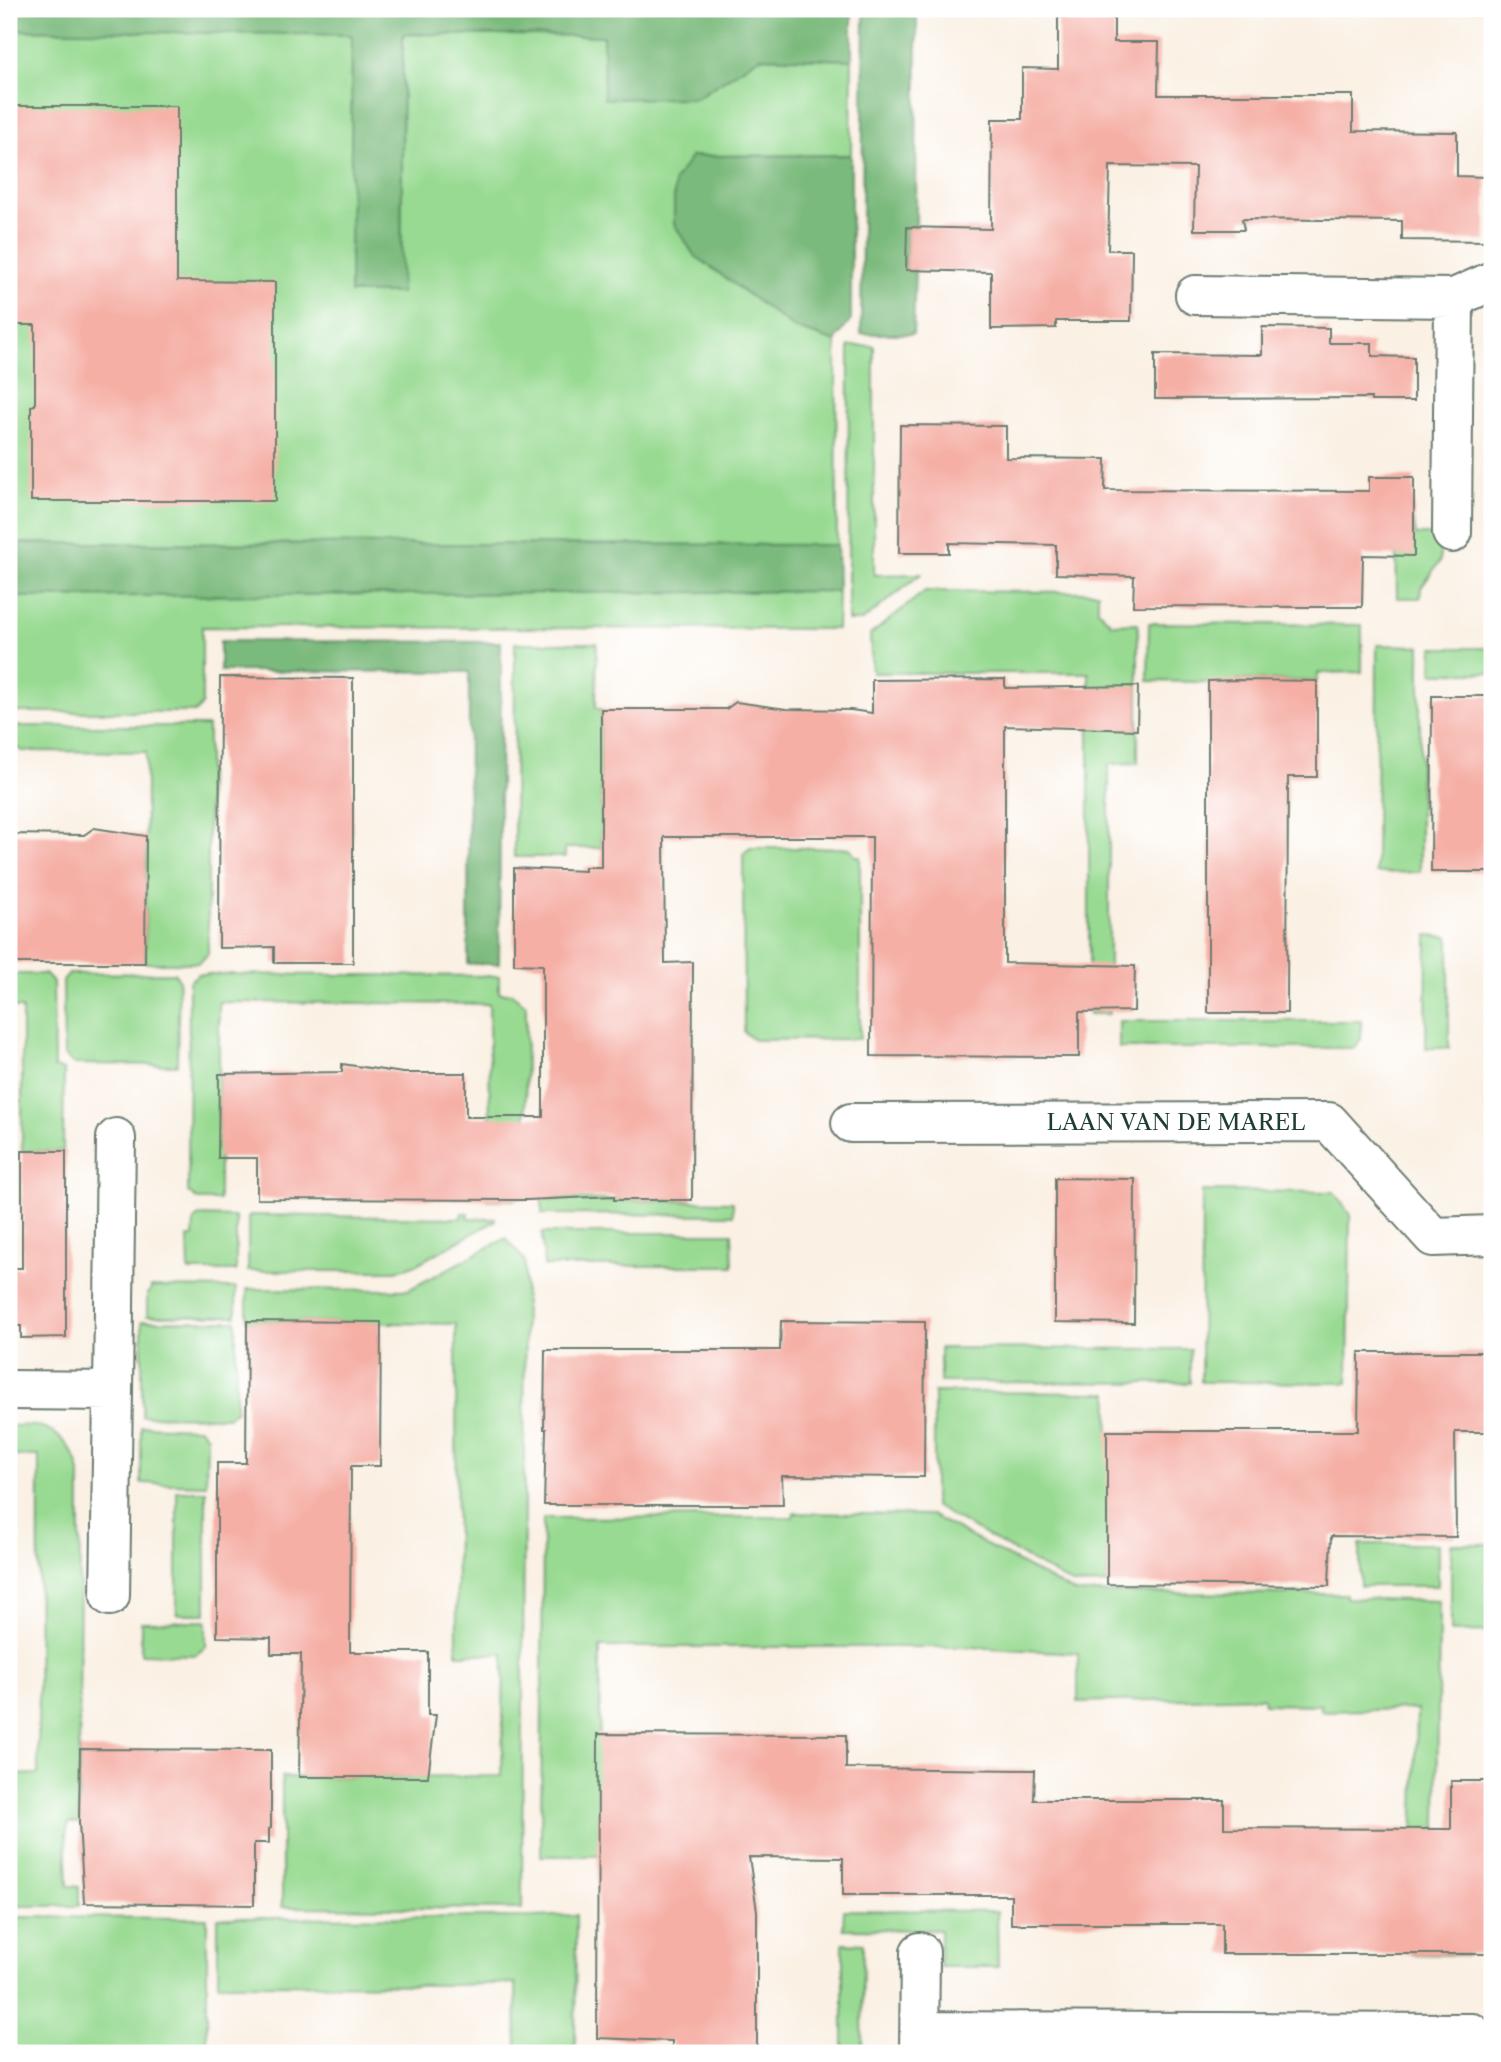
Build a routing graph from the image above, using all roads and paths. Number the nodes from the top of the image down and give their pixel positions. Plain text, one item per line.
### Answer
1 (1492, 281) edge
2 (1195, 295) dead end
3 (1454, 298) junction
4 (1452, 533) dead end
5 (851, 1123) dead end
6 (116, 1138) dead end
7 (1492, 1236) edge
8 (9, 1391) edge
9 (113, 1391) junction
10 (110, 1596) dead end
11 (919, 1952) dead end
12 (920, 2042) edge
13 (1486, 2053) edge

1 - 3 street
2 - 3 street
3 - 4 street
5 - 7 street, LAAN VAN DE MAREL
6 - 9 street
8 - 9 street
9 - 10 street
11 - 12 street
12 - 13 street

